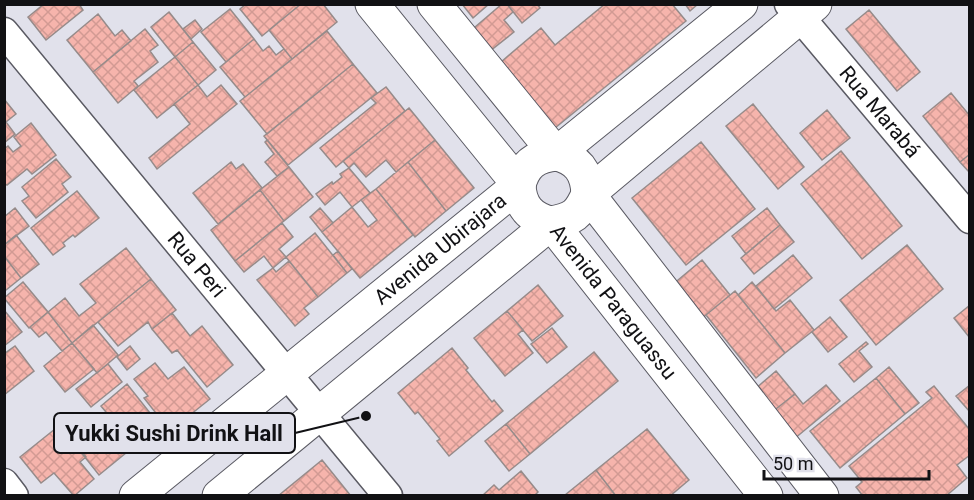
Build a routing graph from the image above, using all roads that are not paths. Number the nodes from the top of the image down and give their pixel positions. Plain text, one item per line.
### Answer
1 (372, 4) edge
2 (434, 4) edge
3 (741, 4) edge
4 (801, 9) edge
5 (4, 32) edge
6 (556, 154) junction
7 (519, 185) junction
8 (588, 194) junction
9 (969, 219) edge
10 (551, 223) junction
11 (288, 373) junction
12 (320, 413) junction
13 (4, 483) edge
14 (14, 495) edge
15 (136, 495) edge
16 (219, 495) edge
17 (388, 495) edge
18 (766, 495) edge
19 (822, 495) edge

1 - 7 main road, Avenida Paraguassu
2 - 6 main road
3 - 6 main road, Avenida Ubirajara
4 - 8 main road
4 - 9 street, Rua Marabá
5 - 11 street, Rua Peri
6 - 7 main road, Avenida Ubirajara
6 - 8 main road
7 - 10 main road, Avenida Paraguassu
7 - 11 main road, Avenida Ubirajara
8 - 10 main road
8 - 19 main road
10 - 12 main road
10 - 18 main road, Avenida Paraguassu
11 - 12 street, Rua Peri
11 - 15 main road, Avenida Ubirajara
12 - 16 main road
12 - 17 street, Rua Peri
13 - 14 street

